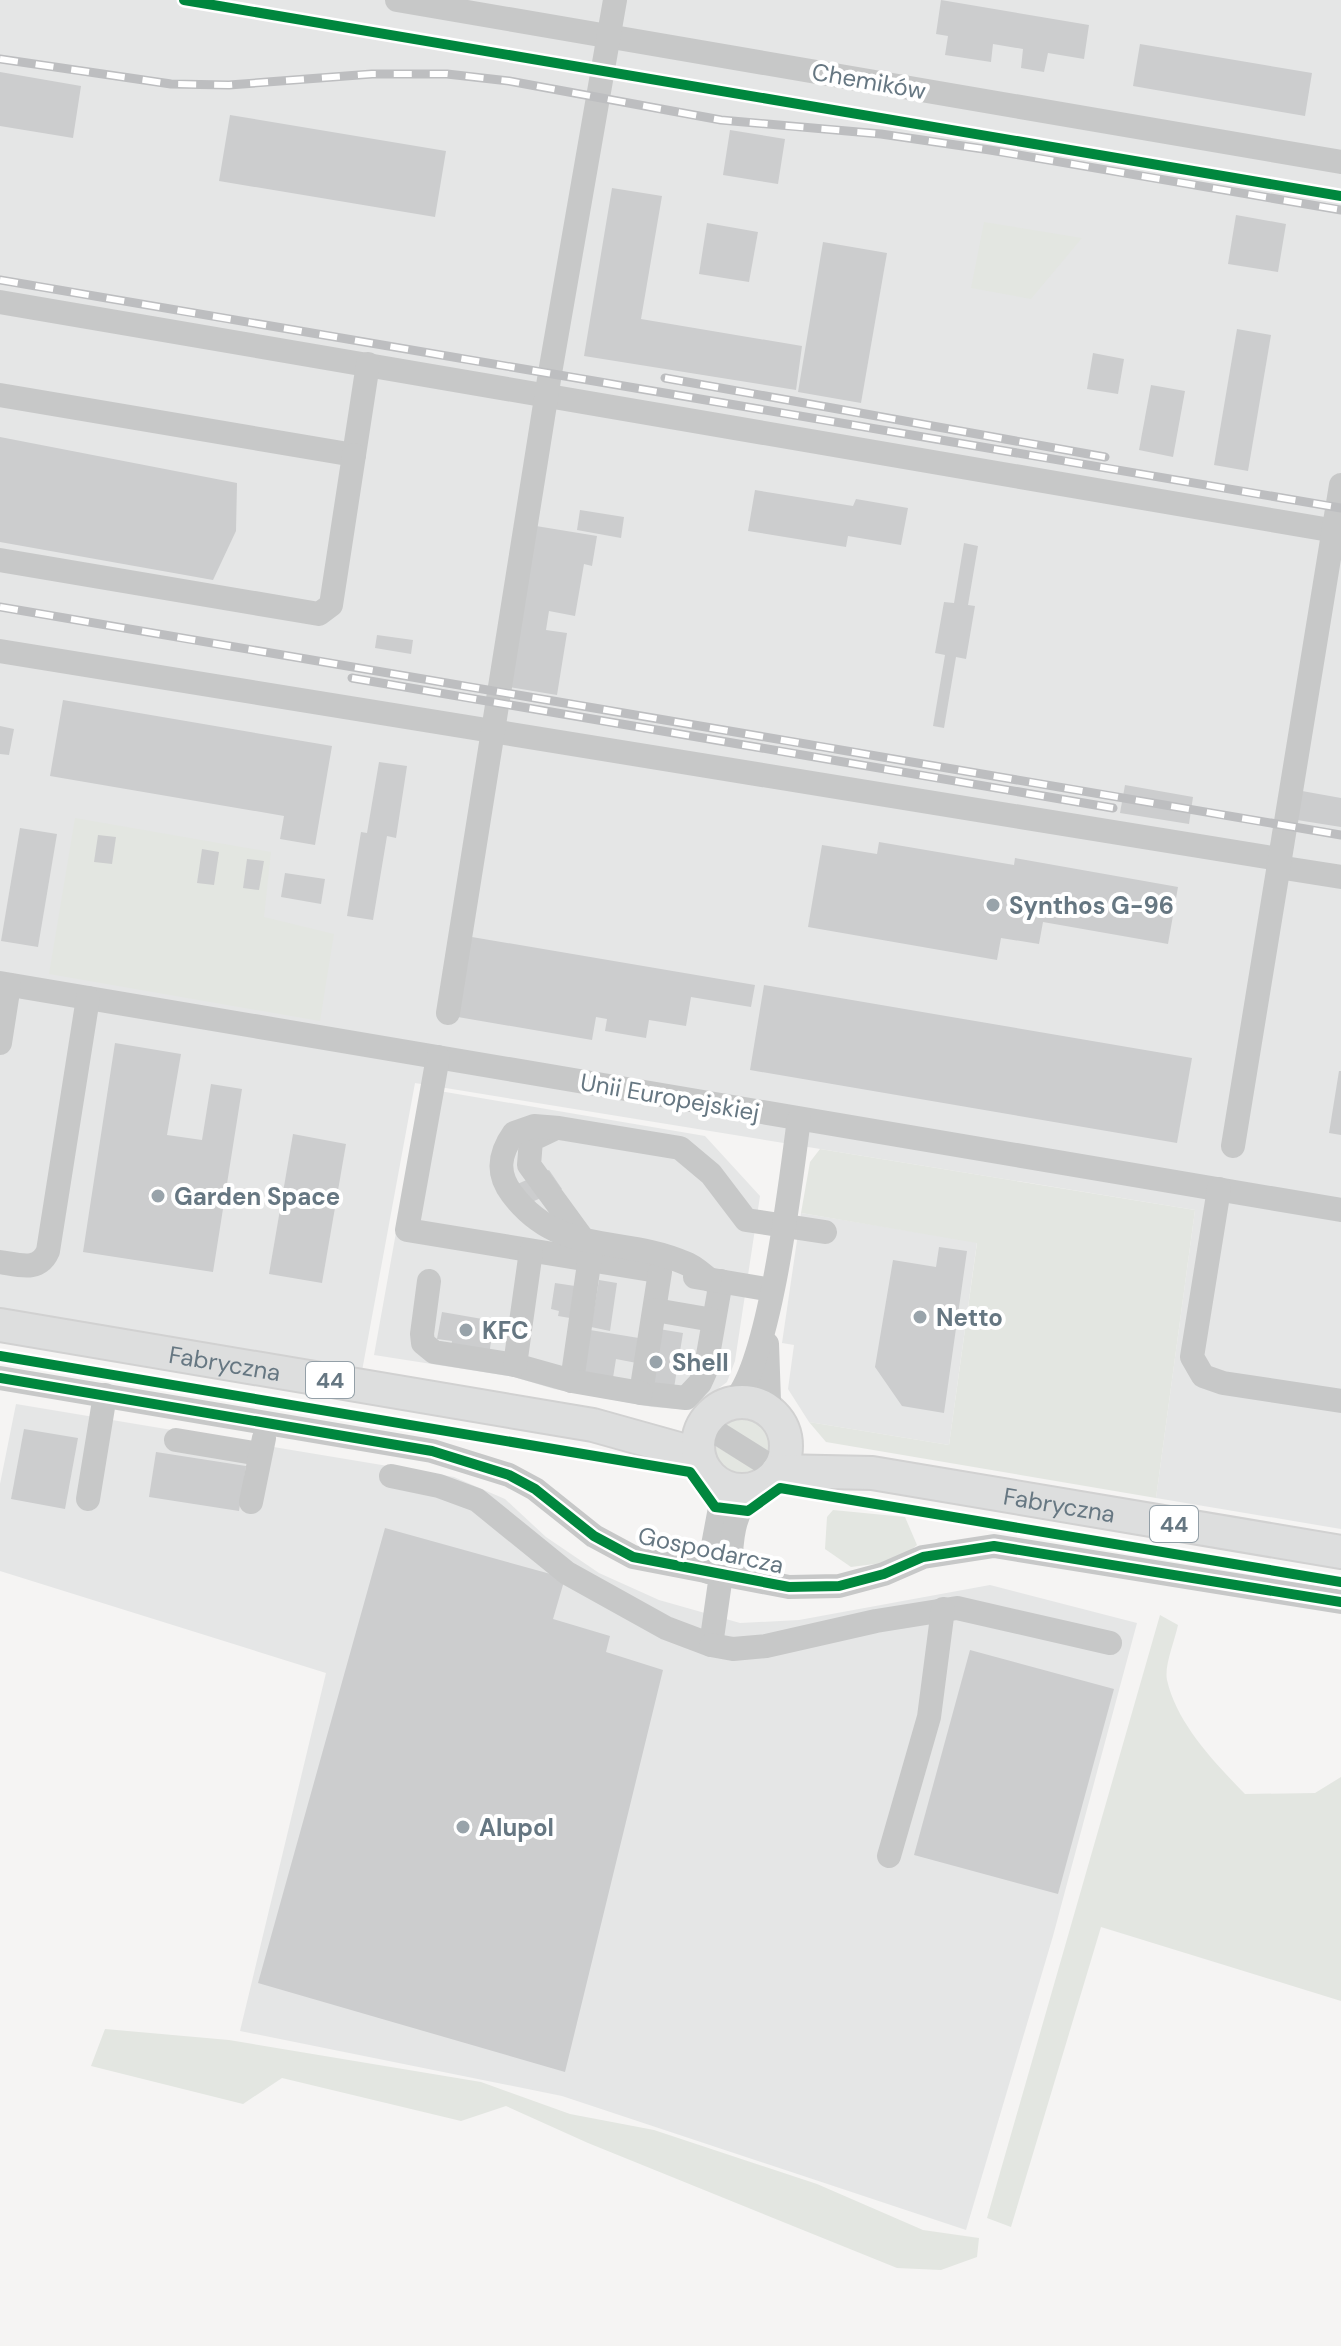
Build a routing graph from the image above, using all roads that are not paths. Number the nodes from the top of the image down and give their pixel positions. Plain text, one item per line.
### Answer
1 (397, 0) edge
2 (615, 0) edge
3 (608, 37) junction
4 (1341, 162) edge
5 (0, 302) edge
6 (368, 364) junction
7 (0, 395) edge
8 (547, 395) junction
9 (354, 455) junction
10 (1341, 485) edge
11 (1337, 531) edge
12 (0, 560) edge
13 (0, 651) edge
14 (492, 731) junction
15 (1279, 863) junction
16 (1341, 877) edge
17 (4, 984) edge
18 (88, 998) junction
19 (448, 1013) dead end
20 (0, 1043) edge
21 (438, 1057) junction
22 (799, 1119) junction
23 (1233, 1146) dead end
24 (1219, 1189) junction
25 (1341, 1210) edge
26 (782, 1225) junction
27 (825, 1232) dead end
28 (589, 1250) junction
29 (531, 1251) junction
30 (0, 1262) edge
31 (660, 1272) junction
32 (429, 1281) dead end
33 (716, 1281) junction
34 (772, 1290) junction
35 (655, 1310) junction
36 (767, 1318) junction
37 (713, 1320) junction
38 (0, 1325) edge
39 (515, 1365) junction
40 (0, 1378) edge
41 (572, 1381) junction
42 (641, 1393) junction
43 (105, 1395) junction
44 (1341, 1401) edge
45 (732, 1403) junction
46 (266, 1424) junction
47 (703, 1424) junction
48 (593, 1425) junction
49 (176, 1440) dead end
50 (260, 1454) junction
51 (773, 1454) junction
52 (708, 1471) junction
53 (391, 1476) dead end
54 (88, 1499) dead end
55 (251, 1502) dead end
56 (1341, 1552) edge
57 (720, 1575) junction
58 (1341, 1602) edge
59 (943, 1609) junction
60 (1110, 1643) dead end
61 (711, 1645) junction
62 (889, 1856) dead end

1 - 3 street, Chemików
2 - 3 street
3 - 4 street, Chemików
3 - 8 street
5 - 6 street
6 - 8 street
6 - 9 street
7 - 9 street
8 - 11 street
8 - 14 street
9 - 12 street
10 - 11 street
11 - 15 street
13 - 14 street
14 - 15 street
14 - 19 street
15 - 16 street
15 - 23 street
17 - 18 street, Unii Europejskiej
17 - 20 street
18 - 21 street, Unii Europejskiej
18 - 30 street
21 - 22 street, Unii Europejskiej
21 - 29 street
22 - 24 street, Unii Europejskiej
22 - 26 street
24 - 25 street, Unii Europejskiej
24 - 44 street
26 - 27 street
26 - 28 street
26 - 34 street
28 - 29 street
28 - 31 street
28 - 33 street
28 - 41 street
29 - 39 street
31 - 33 street
31 - 35 street
32 - 39 street
33 - 34 street
33 - 37 street
34 - 36 street
35 - 37 street
35 - 42 street
36 - 45 street
36 - 51 street
37 - 42 street
38 - 48 main road, Fabryczna / 44
39 - 41 street
40 - 43 street, Gospodarcza
41 - 42 street
43 - 46 street, Gospodarcza
43 - 54 street
45 - 47 main road, 44
45 - 51 main road, 44
46 - 50 street
46 - 57 street, Gospodarcza
47 - 48 main road, Fabryczna / 44
47 - 51 street
47 - 52 main road
48 - 52 main road, Fabryczna / 44
49 - 50 street
50 - 55 street
51 - 52 main road, 44
51 - 56 main road, Fabryczna / 44
51 - 57 street
52 - 57 street
53 - 61 street
57 - 58 street, Gospodarcza
57 - 61 street
59 - 60 street
59 - 61 street
59 - 62 street

